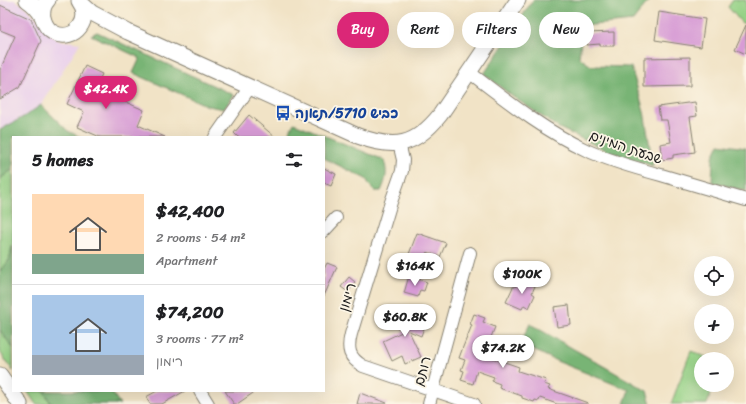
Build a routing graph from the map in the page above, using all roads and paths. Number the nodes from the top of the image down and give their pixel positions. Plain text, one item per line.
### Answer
1 (27, 0) edge
2 (48, 0) edge
3 (518, 0) edge
4 (80, 2) edge
5 (43, 18) junction
6 (80, 27) junction
7 (128, 32) junction
8 (469, 72) junction
9 (250, 87) junction
10 (216, 136) edge
11 (399, 143) junction
12 (746, 200) edge
13 (336, 218) dead end
14 (325, 230) edge
15 (470, 253) dead end
16 (0, 375) edge
17 (432, 390) junction
18 (201, 392) edge
19 (20, 404) edge
20 (208, 404) edge
21 (429, 404) edge
22 (474, 404) edge

1 - 5 main road
2 - 5 main road
3 - 8 main road
4 - 6 main road
4 - 7 main road
5 - 6 main road
6 - 7 main road
7 - 9 main road
8 - 11 main road
8 - 12 street, שבעת המינים
9 - 10 street
9 - 11 main road
11 - 17 street, רימון
13 - 14 street
15 - 17 street, רותם
16 - 19 main road
17 - 21 street, רותם
17 - 22 street, רימון
18 - 20 street

